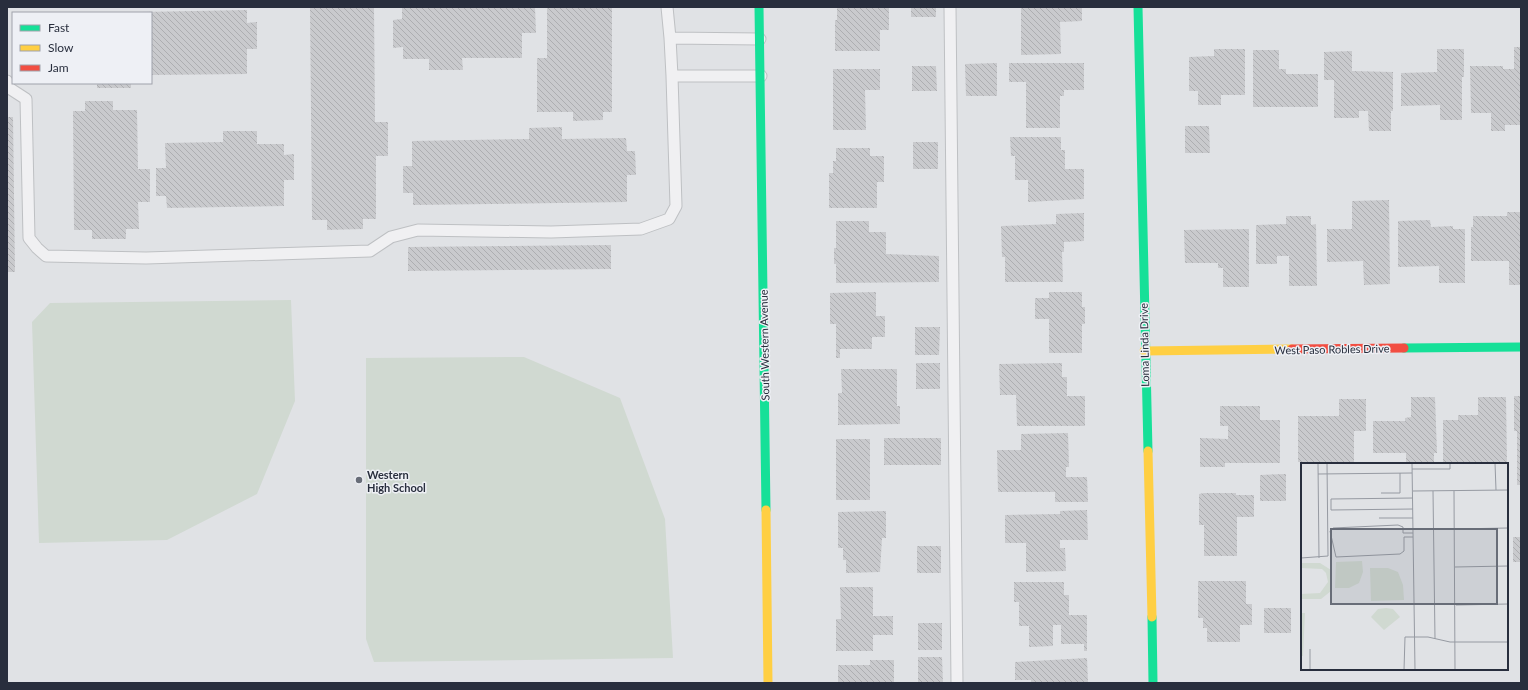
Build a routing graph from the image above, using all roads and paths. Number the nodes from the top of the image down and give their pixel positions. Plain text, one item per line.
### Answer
1 (667, 7) edge
2 (759, 7) edge
3 (950, 7) edge
4 (1138, 7) edge
5 (670, 38) junction
6 (760, 39) junction
7 (672, 76) junction
8 (760, 76) junction
9 (7, 81) edge
10 (1521, 346) edge
11 (1144, 351) junction
12 (768, 683) edge
13 (957, 683) edge
14 (1152, 683) edge

1 - 5 lane
2 - 6 street, South Western Avenue
3 - 13 lane
4 - 11 street, Loma Linda Drive
5 - 6 lane
5 - 7 lane
6 - 8 street, South Western Avenue
7 - 8 lane
7 - 9 lane
8 - 12 street, South Western Avenue
10 - 11 street, West Paso Robles Drive
11 - 14 street, Loma Linda Drive

